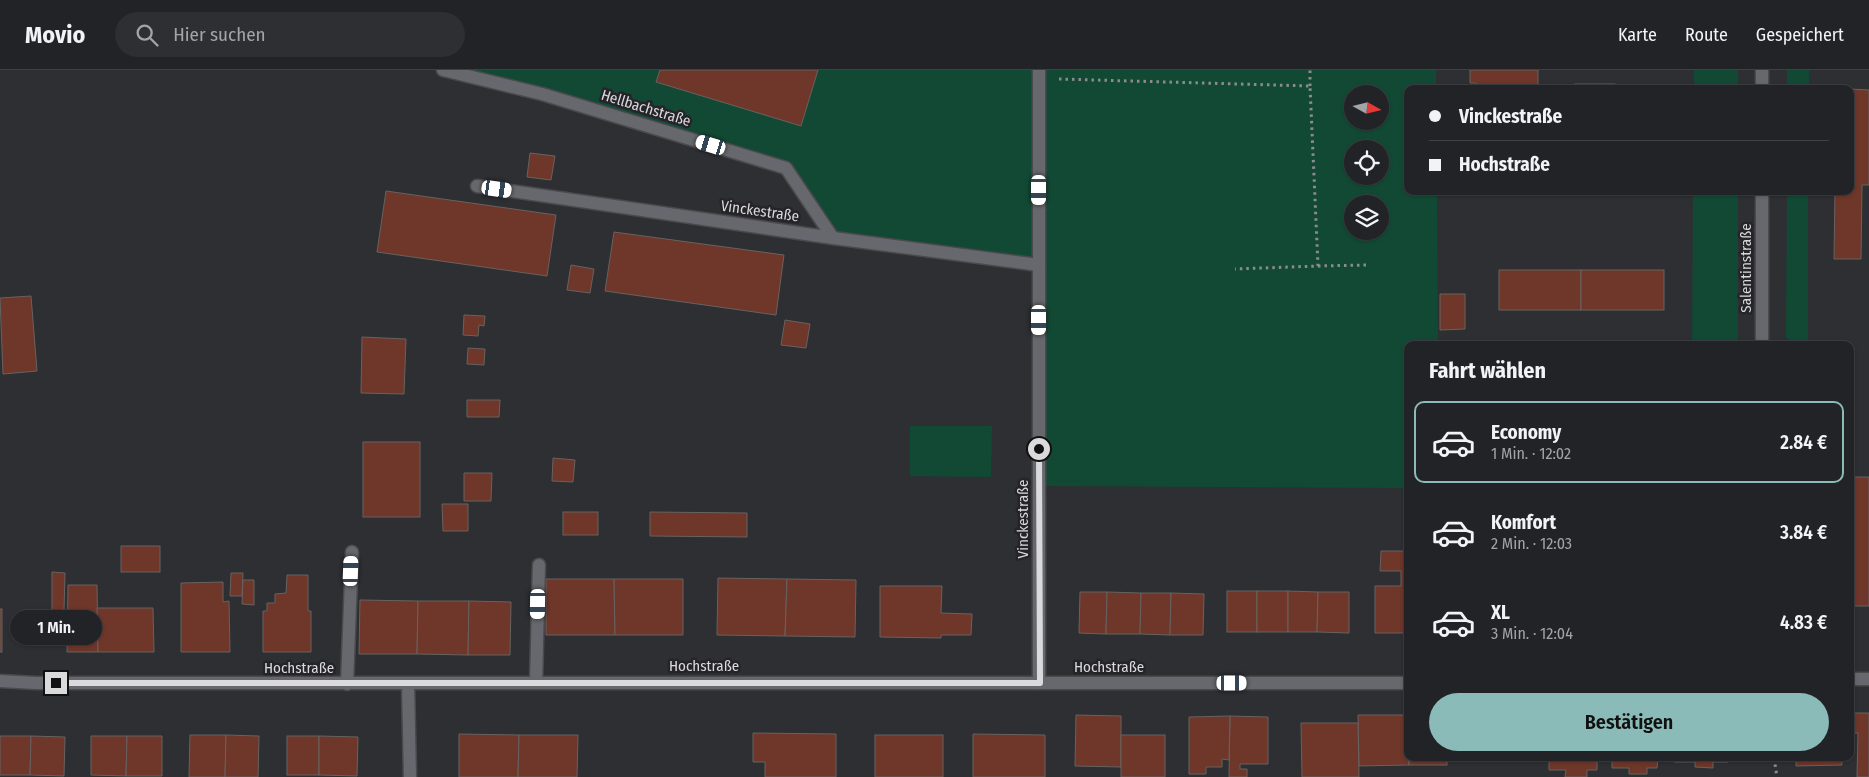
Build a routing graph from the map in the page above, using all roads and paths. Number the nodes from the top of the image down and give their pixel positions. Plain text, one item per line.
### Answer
1 (443, 70) edge
2 (1310, 70) edge
3 (1762, 70) edge
4 (1039, 74) edge
5 (1762, 85) edge
6 (1310, 86) junction
7 (477, 186) dead end
8 (1762, 195) edge
9 (833, 238) junction
10 (1039, 265) junction
11 (1369, 265) dead end
12 (1318, 266) junction
13 (1235, 269) dead end
14 (1762, 341) edge
15 (352, 552) dead end
16 (539, 565) dead end
17 (1854, 679) edge
18 (1869, 679) edge
19 (0, 681) edge
20 (536, 682) junction
21 (1040, 683) junction
22 (1404, 683) edge
23 (347, 684) junction
24 (408, 684) junction
25 (1774, 761) edge
26 (410, 777) edge
27 (1777, 777) edge

1 - 9 street, Hellbachstraße
2 - 6 path
3 - 5 street
4 - 6 path
4 - 10 street, Vinckestraße
6 - 12 path
7 - 9 street, Vinckestraße
8 - 14 street, Salentinstraße
9 - 10 street, Vinckestraße
10 - 21 street, Vinckestraße
11 - 12 path
12 - 13 path
15 - 23 street
16 - 20 street
17 - 18 street
19 - 23 street, Hochstraße
20 - 21 street, Hochstraße
20 - 24 street, Hochstraße
21 - 22 street, Hochstraße
23 - 24 street, Hochstraße
24 - 26 street
25 - 27 path

